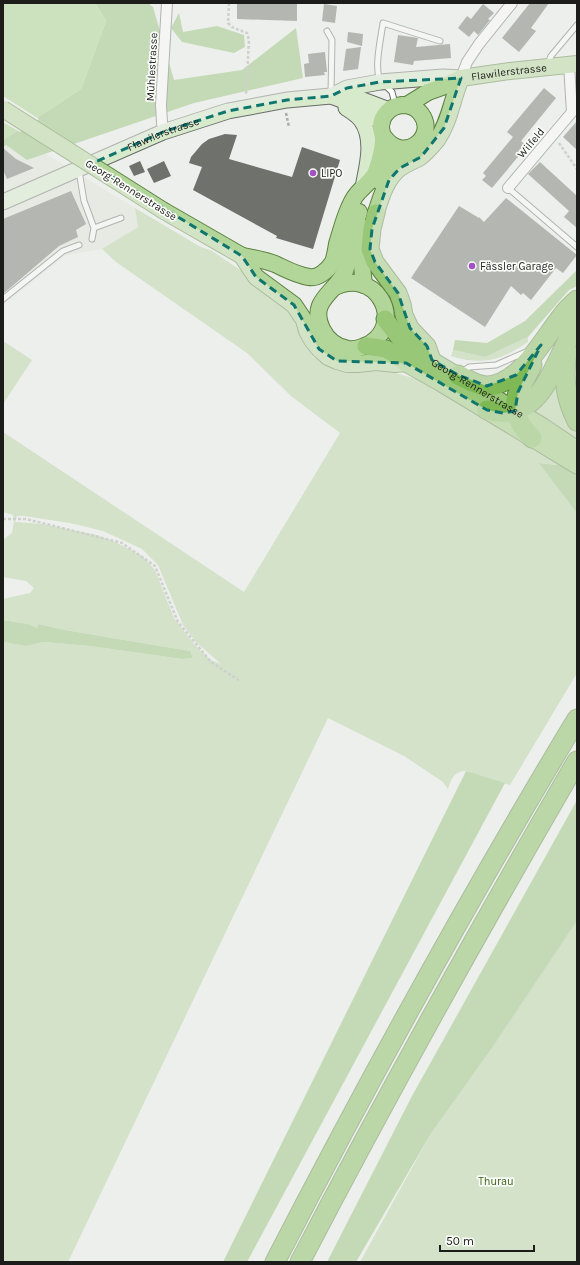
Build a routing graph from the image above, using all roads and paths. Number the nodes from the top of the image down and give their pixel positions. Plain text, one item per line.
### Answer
1 (167, 3) edge
2 (229, 3) edge
3 (512, 3) edge
4 (577, 25) edge
5 (327, 31) dead end
6 (440, 41) dead end
7 (573, 65) edge
8 (546, 67) junction
9 (461, 78) junction
10 (380, 82) junction
11 (442, 87) junction
12 (336, 94) junction
13 (246, 95) dead end
14 (3, 109) edge
15 (289, 111) dead end
16 (574, 112) edge
17 (391, 116) junction
18 (424, 120) junction
19 (289, 127) dead end
20 (163, 132) junction
21 (553, 135) junction
22 (403, 149) junction
23 (577, 168) edge
24 (79, 170) junction
25 (363, 187) junction
26 (508, 188) joint
27 (3, 202) edge
28 (376, 213) joint
29 (121, 218) dead end
30 (94, 228) junction
31 (92, 239) dead end
32 (79, 245) dead end
33 (577, 247) edge
34 (242, 256) junction
35 (261, 268) junction
36 (364, 285) junction
37 (330, 291) junction
38 (3, 299) edge
39 (577, 300) edge
40 (385, 318) junction
41 (319, 319) junction
42 (573, 331) edge
43 (541, 345) junction
44 (366, 346) junction
45 (432, 360) junction
46 (401, 364) junction
47 (458, 375) junction
48 (487, 410) junction
49 (515, 411) junction
50 (577, 421) edge
51 (532, 438) junction
52 (577, 450) edge
53 (577, 465) edge
54 (3, 518) edge
55 (240, 681) dead end
56 (577, 719) edge
57 (577, 761) edge
58 (275, 1262) edge
59 (300, 1262) edge

1 - 20 street, Mühlestrasse
2 - 13 path
3 - 9 street
4 - 8 lane
5 - 12 lane
6 - 10 lane
7 - 8 main road, Flawilerstrasse
7 - 16 street, Wilfeld
8 - 9 main road, Flawilerstrasse
9 - 10 main road
9 - 11 main road, Flawilerstrasse
9 - 28 main road
10 - 12 main road
10 - 17 lane
11 - 17 main road, Flawilerstrasse
11 - 18 main road
12 - 17 main road, Flawilerstrasse
12 - 20 main road, Flawilerstrasse
12 - 25 main road
14 - 34 main road, Georg-Rennerstrasse, bridge
15 - 19 path
16 - 21 street, Wilfeld
17 - 18 main road
17 - 22 main road
17 - 25 main road
18 - 22 main road
20 - 24 main road, Flawilerstrasse
21 - 23 path
21 - 26 street, Wilfeld
22 - 36 main road
24 - 27 main road, Flawilerstrasse
24 - 30 lane
25 - 34 main road
25 - 37 main road
26 - 33 lane
28 - 45 highway
29 - 30 lane
30 - 31 lane
32 - 38 lane
34 - 35 main road, Georg-Rennerstrasse
34 - 46 main road
35 - 37 main road, Georg-Rennerstrasse
35 - 41 main road, Georg-Rennerstrasse
36 - 37 main road
36 - 40 main road
37 - 41 main road
39 - 43 highway
40 - 44 main road
40 - 45 highway, Georg-Rennerstrasse
41 - 44 main road
42 - 49 highway
42 - 50 highway
43 - 47 highway
43 - 49 highway
44 - 46 highway, Georg-Rennerstrasse
45 - 47 highway, Georg-Rennerstrasse
46 - 48 highway, Georg-Rennerstrasse
47 - 49 highway, Georg-Rennerstrasse
48 - 49 highway
48 - 51 highway, Georg-Rennerstrasse
49 - 51 highway
49 - 52 highway, Georg-Rennerstrasse
51 - 53 highway, Georg-Rennerstrasse
54 - 55 path
56 - 58 highway
57 - 59 highway

